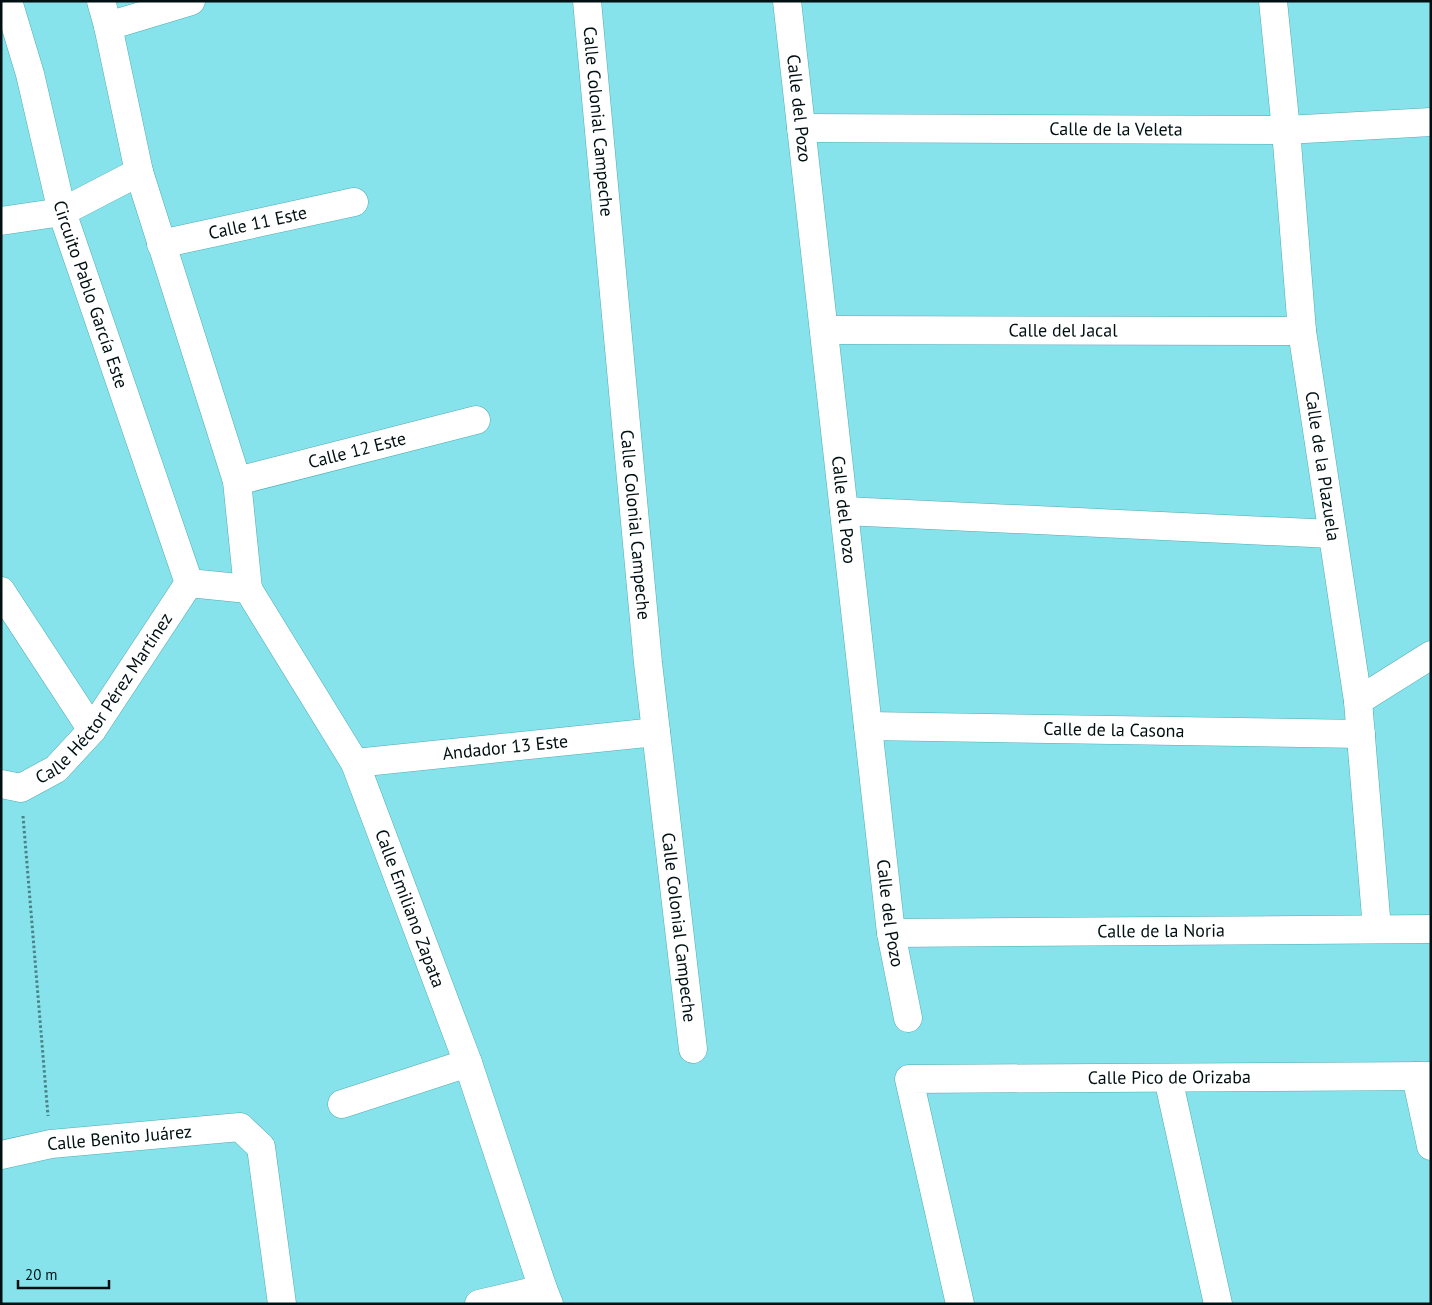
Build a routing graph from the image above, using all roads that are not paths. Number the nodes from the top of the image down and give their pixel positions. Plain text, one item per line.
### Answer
1 (8, 1) edge
2 (191, 1) edge
3 (587, 1) edge
4 (787, 1) edge
5 (1273, 1) edge
6 (105, 13) edge
7 (1431, 122) edge
8 (801, 128) junction
9 (1286, 130) junction
10 (139, 172) junction
11 (354, 202) dead end
12 (62, 212) junction
13 (1, 221) edge
14 (161, 244) junction
15 (824, 330) junction
16 (1302, 331) junction
17 (476, 420) dead end
18 (237, 481) junction
19 (844, 511) junction
20 (1332, 534) junction
21 (189, 583) junction
22 (248, 589) junction
23 (1, 590) edge
24 (1431, 655) edge
25 (1358, 702) junction
26 (868, 726) junction
27 (92, 730) junction
28 (656, 732) junction
29 (1361, 734) junction
30 (355, 763) junction
31 (11, 786) edge
32 (1377, 929) junction
33 (1431, 929) edge
34 (891, 933) junction
35 (908, 1018) dead end
36 (693, 1049) dead end
37 (468, 1063) junction
38 (1423, 1076) edge
39 (1168, 1078) junction
40 (342, 1104) dead end
41 (1431, 1146) edge
42 (1, 1155) edge
43 (546, 1296) edge
44 (282, 1304) edge
45 (479, 1304) edge
46 (960, 1304) edge
47 (1218, 1304) edge

1 - 12 street, Circuito Pablo García Este
2 - 6 street
3 - 28 street, Calle Colonial Campeche
4 - 8 street, Calle del Pozo
5 - 9 street, Calle de la Plazuela
6 - 10 street
7 - 9 street, Calle de la Veleta
8 - 9 street, Calle de la Veleta
8 - 15 street, Calle del Pozo
9 - 16 street, Calle de la Plazuela
10 - 12 street
10 - 14 street
11 - 14 street, Calle 11 Este
12 - 13 street
12 - 21 street, Circuito Pablo García Este
14 - 18 street
15 - 16 street, Calle del Jacal
15 - 19 street, Calle del Pozo
16 - 20 street, Calle de la Plazuela
17 - 18 street, Calle 12 Este
18 - 22 street
19 - 20 street
19 - 26 street, Calle del Pozo
20 - 25 street, Calle de la Plazuela
21 - 22 street
21 - 27 street, Calle Héctor Pérez Martínez
22 - 30 street, Calle Emiliano Zapata
23 - 27 street
24 - 25 street
25 - 29 street, Calle de la Plazuela
26 - 29 street, Calle de la Casona
26 - 34 street, Calle del Pozo
27 - 31 street, Calle Héctor Pérez Martínez
28 - 30 street, Andador 13 Este
28 - 36 street, Calle Colonial Campeche
29 - 32 street, Calle de la Plazuela
30 - 37 street, Calle Emiliano Zapata
32 - 33 street, Calle de la Noria
32 - 34 street, Calle de la Noria
34 - 35 street, Calle del Pozo
37 - 40 street
37 - 43 street, Calle Emiliano Zapata
38 - 39 street, Calle Pico de Orizaba
38 - 41 street
39 - 46 street, Calle Pico de Orizaba
39 - 47 street
42 - 44 street, Calle Benito Juárez
43 - 45 street

